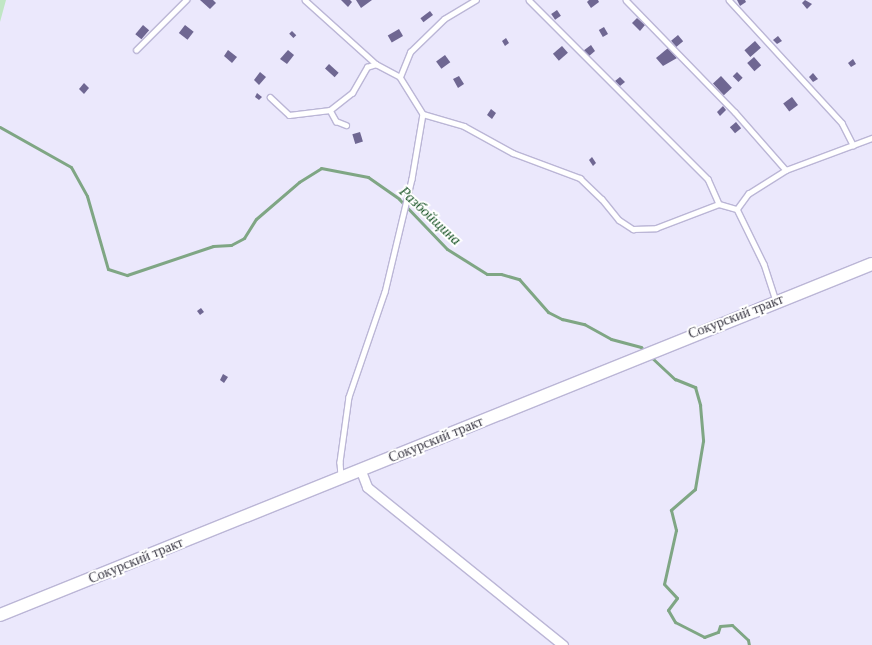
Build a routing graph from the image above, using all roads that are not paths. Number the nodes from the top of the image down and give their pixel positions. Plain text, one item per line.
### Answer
1 (186, 0) edge
2 (305, 0) edge
3 (476, 0) edge
4 (528, 0) edge
5 (626, 0) edge
6 (729, 0) edge
7 (136, 50) dead end
8 (376, 64) junction
9 (400, 76) junction
10 (270, 98) dead end
11 (330, 110) junction
12 (423, 114) junction
13 (346, 125) dead end
14 (872, 138) edge
15 (852, 145) junction
16 (786, 170) junction
17 (719, 204) junction
18 (737, 209) junction
19 (872, 264) edge
20 (776, 302) junction
21 (361, 471) junction
22 (341, 478) junction
23 (0, 615) edge
24 (563, 645) edge

1 - 7 lane
2 - 8 lane
3 - 9 lane
4 - 17 lane
5 - 16 lane
6 - 15 lane
8 - 9 lane
8 - 11 lane
9 - 12 lane
10 - 11 lane
11 - 13 lane
12 - 17 lane
12 - 22 lane
14 - 15 lane
15 - 16 lane
16 - 18 lane
17 - 18 lane
18 - 20 lane
19 - 20 street, Сокурский тракт
20 - 21 street, Сокурский тракт
21 - 22 street, Сокурский тракт
21 - 24 street
22 - 23 street, Сокурский тракт

